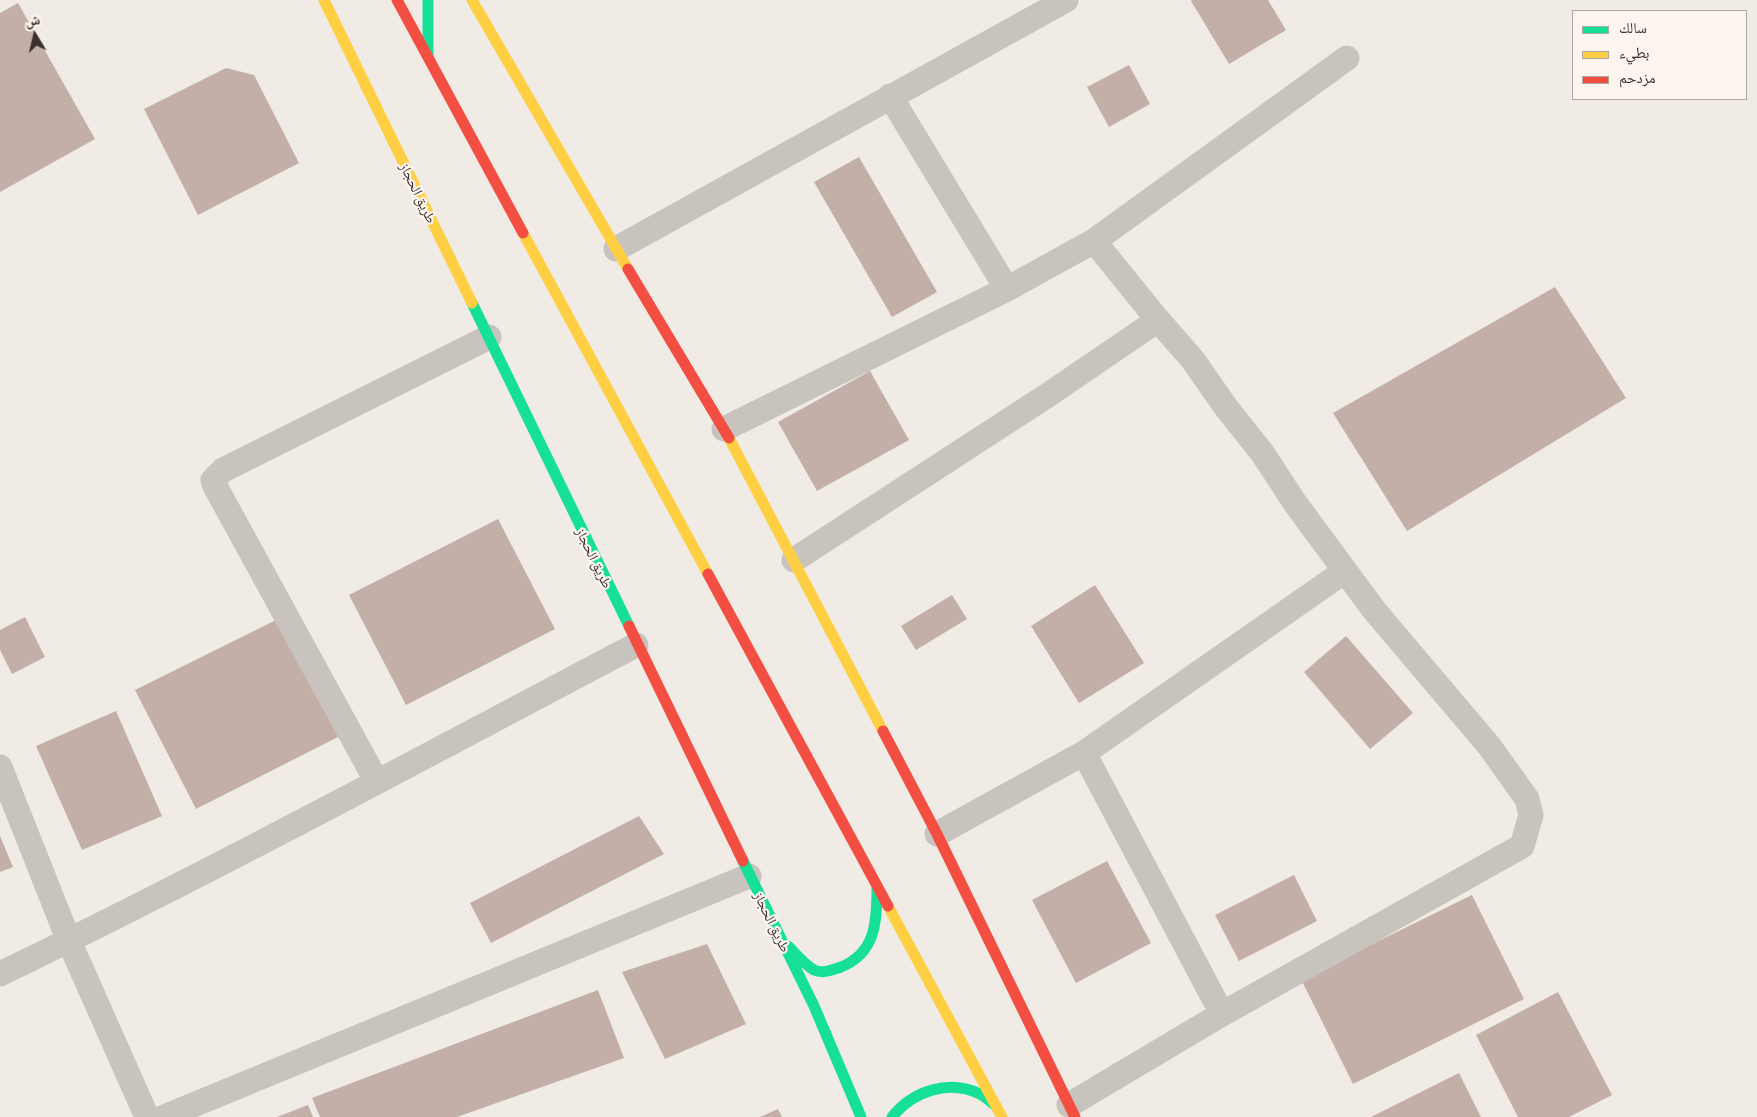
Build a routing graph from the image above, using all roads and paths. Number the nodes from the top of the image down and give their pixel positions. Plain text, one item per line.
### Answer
1 (324, 0) edge
2 (397, 0) edge
3 (428, 0) edge
4 (472, 0) edge
5 (1066, 0) edge
6 (428, 58) junction
7 (1347, 58) dead end
8 (890, 96) junction
9 (1094, 241) junction
10 (616, 249) junction
11 (1007, 288) junction
12 (1158, 320) junction
13 (489, 337) junction
14 (724, 429) junction
15 (794, 560) junction
16 (1345, 571) junction
17 (636, 645) junction
18 (1084, 754) junction
19 (0, 767) edge
20 (377, 782) junction
21 (937, 834) junction
22 (749, 876) junction
23 (877, 887) junction
24 (780, 938) junction
25 (69, 941) junction
26 (0, 974) edge
27 (1222, 1014) junction
28 (996, 1106) junction
29 (1072, 1111) edge
30 (147, 1117) edge
31 (164, 1117) edge
32 (860, 1117) edge
33 (892, 1117) edge
34 (1002, 1117) edge

1 - 13 main road, طريق الحجاز
2 - 6 main road
3 - 6 main road
4 - 10 main road
5 - 8 street
6 - 23 main road
7 - 9 street
8 - 10 street
8 - 11 street
9 - 11 street
9 - 12 street
10 - 14 main road
11 - 14 street
12 - 15 street
12 - 16 street
13 - 17 main road, طريق الحجاز
13 - 20 street
14 - 15 main road
15 - 21 main road
16 - 18 street
16 - 27 street
17 - 20 street
17 - 22 main road, طريق الحجاز
18 - 21 street
18 - 27 street
19 - 25 street
20 - 25 street
21 - 29 main road
22 - 24 main road, طريق الحجاز
22 - 31 street
23 - 24 main road
23 - 28 main road
24 - 32 main road, طريق الحجاز
25 - 26 street
25 - 30 street
27 - 29 street
28 - 33 main road
28 - 34 main road

